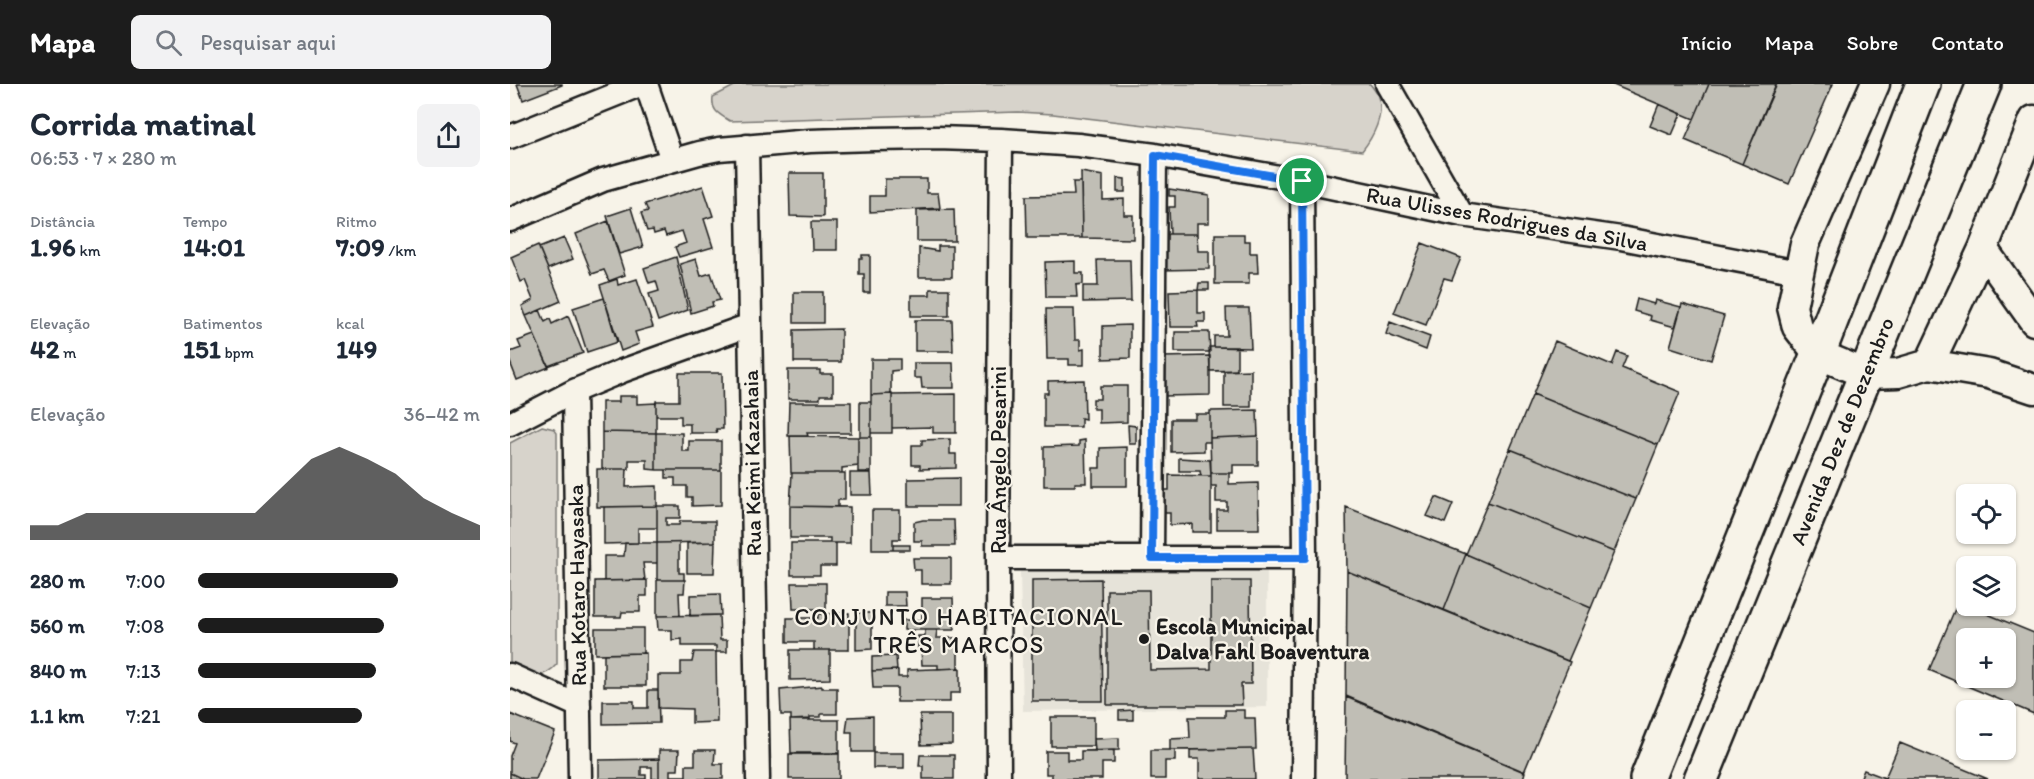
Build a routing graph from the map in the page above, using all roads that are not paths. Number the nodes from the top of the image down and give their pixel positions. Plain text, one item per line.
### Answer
1 (642, 84) edge
2 (646, 84) edge
3 (1387, 84) edge
4 (1875, 84) edge
5 (1923, 84) edge
6 (1984, 84) edge
7 (2034, 120) edge
8 (510, 137) edge
9 (1001, 140) junction
10 (747, 146) junction
11 (1155, 155) junction
12 (672, 160) junction
13 (1302, 181) junction
14 (1462, 215) junction
15 (510, 220) edge
16 (1983, 249) junction
17 (1798, 272) junction
18 (2034, 321) edge
19 (750, 325) junction
20 (1818, 354) junction
21 (1929, 364) junction
22 (1866, 374) junction
23 (2034, 389) edge
24 (574, 391) junction
25 (510, 424) edge
26 (998, 558) junction
27 (1152, 558) junction
28 (1305, 558) junction
29 (510, 675) edge
30 (579, 706) junction
31 (579, 779) edge
32 (758, 779) edge
33 (999, 779) edge
34 (1303, 779) edge
35 (1647, 779) edge
36 (1701, 779) edge

1 - 8 street
2 - 12 street
3 - 14 street
4 - 17 street
5 - 20 highway
6 - 22 highway, Avenida Dez de Dezembro
7 - 16 street
9 - 10 street, Rua Ulisses Rodrigues da Silva
9 - 11 street, Rua Ulisses Rodrigues da Silva
9 - 26 street, Rua Ângelo Pesarini
10 - 12 street, Rua Ulisses Rodrigues da Silva
10 - 19 street, Rua Keimi Kazahaia
11 - 13 street, Rua Ulisses Rodrigues da Silva
11 - 27 street
12 - 15 street, Rua Ulisses Rodrigues da Silva
13 - 14 street, Rua Ulisses Rodrigues da Silva
13 - 28 street
14 - 17 street, Rua Ulisses Rodrigues da Silva
16 - 18 street
16 - 21 street
17 - 20 street
19 - 24 street
19 - 32 street, Rua Keimi Kazahaia
20 - 22 street
20 - 35 highway
21 - 22 street
21 - 23 street
22 - 36 highway, Avenida Dez de Dezembro
24 - 25 street
24 - 30 street, Rua Kotaro Hayasaka
26 - 27 street
26 - 33 street, Rua Ângelo Pesarini
27 - 28 street
28 - 34 street
29 - 30 street
30 - 31 street, Rua Kotaro Hayasaka

